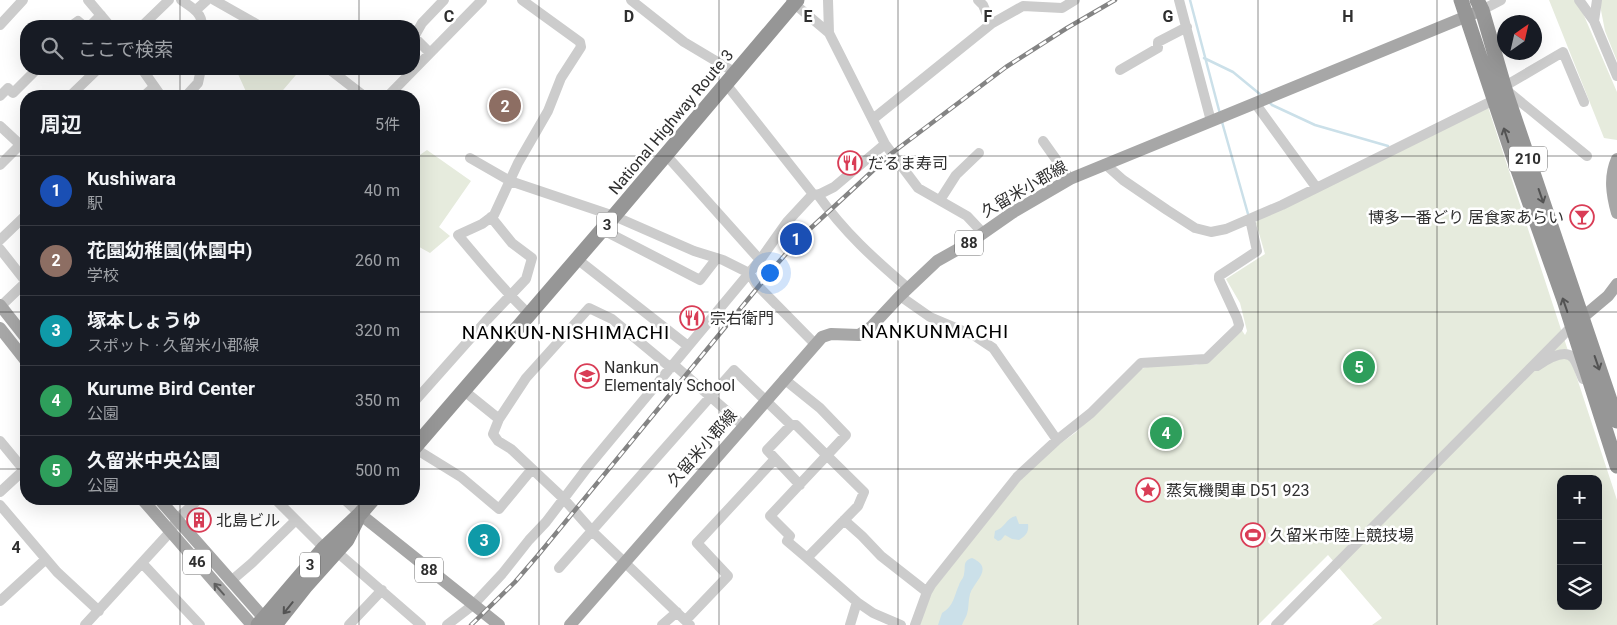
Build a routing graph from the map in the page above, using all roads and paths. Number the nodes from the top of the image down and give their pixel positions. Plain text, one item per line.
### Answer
1 (23, 0) edge
2 (88, 0) edge
3 (169, 0) edge
4 (181, 0) edge
5 (207, 0) edge
6 (214, 0) edge
7 (444, 0) edge
8 (482, 0) edge
9 (522, 0) edge
10 (631, 0) edge
11 (828, 0) edge
12 (978, 0) edge
13 (1074, 0) edge
14 (1179, 0) edge
15 (1462, 0) edge
16 (1501, 0) edge
17 (1579, 0) edge
18 (1597, 0) edge
19 (794, 1) edge
20 (1479, 5) edge
21 (196, 10) junction
22 (101, 15) junction
23 (1467, 16) junction
24 (2, 18) edge
25 (96, 20) edge
26 (105, 20) edge
27 (148, 20) edge
28 (201, 20) edge
29 (249, 20) edge
30 (1594, 21) junction
31 (991, 24) junction
32 (420, 26) edge
33 (1187, 27) junction
34 (830, 33) junction
35 (420, 43) edge
36 (430, 53) junction
37 (420, 63) edge
38 (1120, 70) dead end
39 (32, 75) edge
40 (92, 75) edge
41 (146, 75) edge
42 (201, 75) edge
43 (337, 75) edge
44 (409, 75) edge
45 (1617, 76) edge
46 (731, 78) junction
47 (1502, 80) junction
48 (154, 87) junction
49 (76, 90) edge
50 (151, 90) edge
51 (156, 90) edge
52 (191, 90) edge
53 (356, 90) edge
54 (394, 90) edge
55 (0, 96) edge
56 (1494, 100) junction
57 (1584, 102) dead end
58 (1255, 103) junction
59 (873, 119) junction
60 (1211, 121) junction
61 (0, 126) edge
62 (1043, 140) dead end
63 (20, 141) edge
64 (885, 144) junction
65 (20, 148) edge
66 (979, 153) dead end
67 (666, 155) junction
68 (1586, 156) dead end
69 (470, 158) dead end
70 (1617, 159) edge
71 (1105, 164) junction
72 (0, 165) edge
73 (1070, 179) junction
74 (510, 181) junction
75 (1316, 187) junction
76 (815, 194) junction
77 (940, 200) junction
78 (1617, 213) edge
79 (614, 216) junction
80 (491, 217) junction
81 (1250, 219) junction
82 (20, 221) edge
83 (603, 230) junction
84 (982, 232) junction
85 (0, 240) edge
86 (0, 249) edge
87 (717, 258) junction
88 (577, 259) junction
89 (760, 260) junction
90 (749, 273) junction
91 (20, 274) edge
92 (1617, 284) edge
93 (20, 288) edge
94 (904, 292) junction
95 (510, 297) junction
96 (0, 306) edge
97 (529, 314) junction
98 (1577, 321) junction
99 (0, 328) edge
100 (20, 331) edge
101 (816, 345) junction
102 (688, 346) junction
103 (20, 353) edge
104 (672, 366) junction
105 (1526, 372) junction
106 (784, 379) junction
107 (464, 390) junction
108 (420, 395) edge
109 (711, 395) junction
110 (765, 402) junction
111 (1601, 418) junction
112 (499, 419) junction
113 (1617, 421) edge
114 (791, 425) junction
115 (744, 426) junction
116 (1057, 440) junction
117 (0, 441) edge
118 (420, 441) edge
119 (420, 452) edge
120 (827, 456) junction
121 (775, 459) junction
122 (20, 463) edge
123 (1617, 466) edge
124 (532, 469) junction
125 (20, 474) edge
126 (800, 485) junction
127 (0, 492) edge
128 (563, 498) junction
129 (0, 505) edge
130 (147, 505) edge
131 (164, 505) edge
132 (192, 505) edge
133 (281, 505) edge
134 (350, 505) edge
135 (367, 505) edge
136 (360, 514) junction
137 (177, 519) junction
138 (296, 520) junction
139 (844, 520) junction
140 (592, 530) junction
141 (171, 532) junction
142 (330, 550) junction
143 (807, 558) junction
144 (46, 559) junction
145 (625, 562) junction
146 (142, 563) junction
147 (559, 568) dead end
148 (230, 581) junction
149 (382, 590) junction
150 (926, 592) junction
151 (0, 601) edge
152 (857, 602) junction
153 (473, 605) junction
154 (99, 611) junction
155 (677, 612) junction
156 (688, 623) edge
157 (264, 624) edge
158 (85, 625) edge
159 (200, 625) edge
160 (349, 625) edge
161 (421, 625) edge
162 (447, 625) edge
163 (499, 625) edge
164 (570, 625) edge
165 (662, 625) edge
166 (850, 625) edge
167 (900, 625) edge
168 (915, 625) edge
169 (1276, 625) edge

1 - 24 street
2 - 22 street
3 - 27 street
4 - 21 street
5 - 21 street
6 - 29 street
7 - 32 street
8 - 36 street
9 - 74 street
10 - 46 street
11 - 34 street
12 - 31 street
13 - 31 street
14 - 33 street
15 - 23 highway, 210
16 - 20 street
17 - 30 street
18 - 30 street
19 - 34 street
19 - 46 highway, National Highway Route 3 / 3
20 - 23 main road, 久留米小郡線 / 88
20 - 47 highway, 210
21 - 28 street
22 - 25 street
22 - 26 street
23 - 56 highway, 210
23 - 58 main road, 久留米小郡線 / 88
30 - 45 street
31 - 59 street
33 - 38 street
33 - 60 street
34 - 59 street
35 - 36 street
36 - 37 street
39 - 55 street
40 - 49 street
41 - 48 street
42 - 52 street
43 - 53 street
44 - 54 street
46 - 67 highway, National Highway Route 3 / 3
46 - 76 street
47 - 57 street
47 - 68 street
47 -> 98 highway, 210
48 - 50 street
48 - 51 street
56 - 75 street
98 -> 56 highway, 210
58 - 60 main road, 久留米小郡線 / 88
58 - 75 street
59 - 64 street
60 - 71 main road, 久留米小郡線 / 88
61 - 63 street
62 - 73 street
64 - 76 street
64 - 77 street
65 - 72 street
66 - 77 street
67 - 79 highway, National Highway Route 3 / 3
67 - 89 street
69 - 74 street
70 - 78 main road
71 - 73 main road, 久留米小郡線 / 88
71 - 81 street
73 - 84 main road, 久留米小郡線 / 88
74 - 79 street
74 - 80 street
75 - 81 street
76 - 89 street
76 - 94 street
77 - 84 street
79 - 83 highway, National Highway Route 3 / 3
79 - 87 street
80 - 95 street
80 - 95 street
81 - 116 street
82 - 85 street
83 - 87 street
83 - 88 highway, National Highway Route 3 / 3
84 - 94 main road, 久留米小郡線 / 88
86 - 91 street
87 - 90 street
88 - 97 highway, National Highway Route 3 / 3
88 - 102 street
89 - 90 street
90 - 101 street
90 - 102 street
92 - 98 main road
93 - 96 street
94 - 101 main road, 久留米小郡線 / 88
94 - 116 street
95 - 97 street
95 - 108 street
96 - 100 main road
97 - 107 highway, National Highway Route 3 / 3
98 - 105 street
98 - 111 highway, 210
98 -> 113 highway, 210
99 - 103 main road
101 - 106 main road, 久留米小郡線 / 88
102 - 104 street
104 - 109 street
104 - 112 street
104 - 128 street
105 - 111 street
105 - 169 street
106 - 110 main road, 久留米小郡線 / 88
106 - 120 street
107 - 112 street
107 - 118 highway, National Highway Route 3 / 3
109 - 110 street
109 - 115 street
109 - 140 street
110 - 114 street
110 - 115 main road, 久留米小郡線 / 88
111 - 123 highway, 210
112 - 124 street
114 - 120 street
114 - 121 street
115 - 145 main road, 久留米小郡線 / 88
116 - 150 street
117 - 122 street
119 - 124 street
120 - 126 street
120 - 139 street
121 - 126 street
121 - 156 street
124 - 128 street
125 - 127 street
126 - 143 street
128 - 140 street
128 - 153 street
129 - 144 street
130 - 141 main road, 46
131 - 137 main road, 46
132 - 137 street
133 - 138 street
134 - 136 street
135 - 136 highway, 3
136 - 142 highway, 3
136 - 153 main road, 88
137 - 141 street
137 - 148 main road, 46
138 - 142 street
138 - 148 street
139 - 143 street
139 - 150 street
140 - 145 street
140 - 147 street
141 - 146 street
157 -> 141 main road, 46
142 - 149 street
142 - 157 highway, 3
143 - 152 street
144 - 151 street
144 - 154 street
145 - 155 street
145 - 164 main road, 久留米小郡線 / 88
146 - 154 street
146 - 159 street
148 - 157 main road, 46
149 - 160 street
149 - 161 street
150 - 168 street
152 - 166 street
152 - 167 street
153 - 162 street
153 - 163 main road, 88
154 - 158 street
155 - 156 street
155 - 165 street

